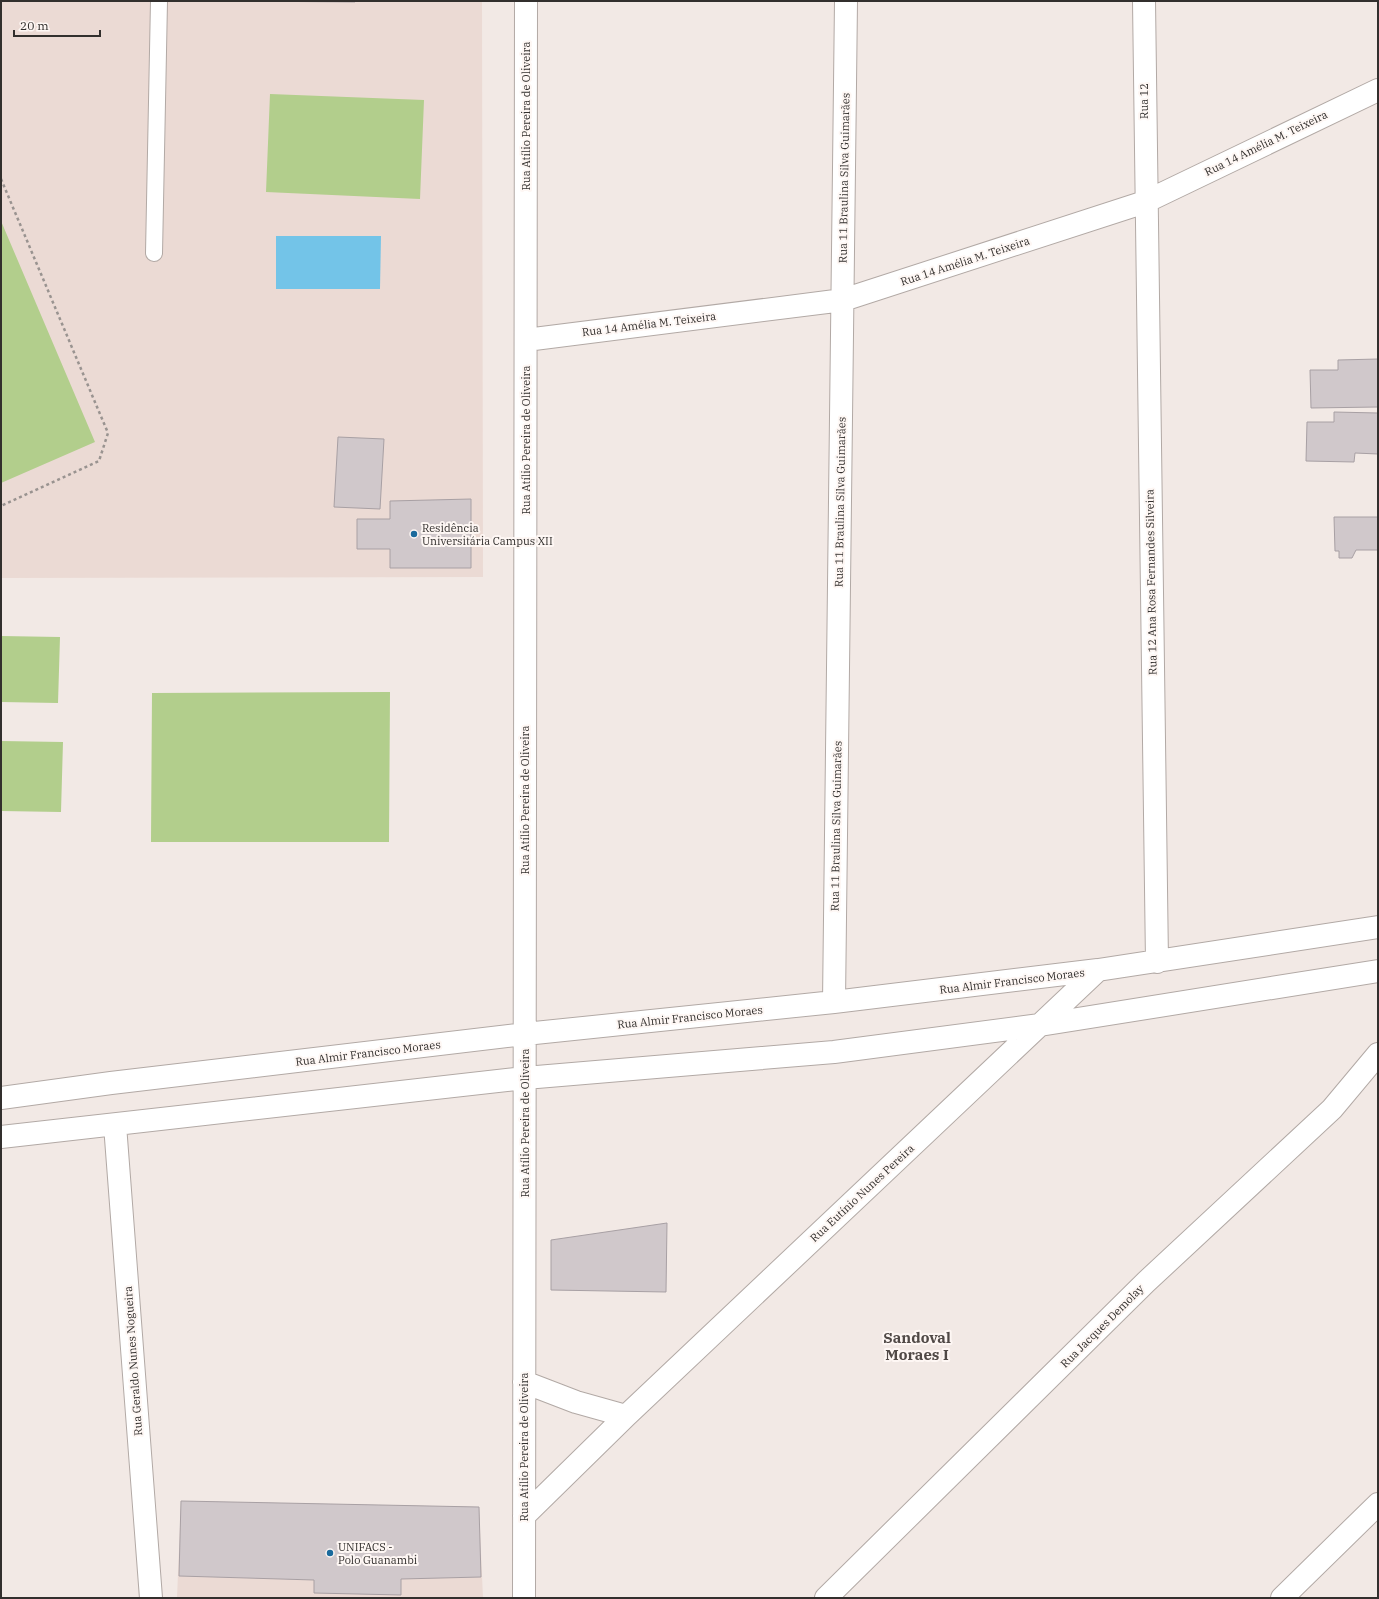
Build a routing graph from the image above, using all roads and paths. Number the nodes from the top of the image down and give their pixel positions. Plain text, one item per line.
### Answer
1 (158, 1) edge
2 (526, 1) edge
3 (846, 1) edge
4 (1144, 1) edge
5 (1378, 90) edge
6 (1, 179) edge
7 (1145, 202) junction
8 (154, 253) dead end
9 (843, 300) junction
10 (526, 340) junction
11 (1, 506) edge
12 (1378, 927) edge
13 (1157, 962) junction
14 (1098, 970) junction
15 (1378, 971) edge
16 (834, 1002) junction
17 (1040, 1025) junction
18 (525, 1034) junction
19 (1378, 1054) edge
20 (525, 1078) junction
21 (1, 1098) edge
22 (115, 1125) junction
23 (1, 1137) edge
24 (524, 1382) junction
25 (626, 1416) junction
26 (1378, 1504) edge
27 (524, 1516) junction
28 (151, 1598) edge
29 (524, 1598) edge
30 (826, 1598) edge
31 (1282, 1598) edge

1 - 8 lane
2 - 10 street, Rua Atílio Pereira de Oliveira
3 - 9 street, Rua 11 Braulina Silva Guimarães
4 - 7 street, Rua 12
5 - 7 street, Rua 14 Amélia M. Teixeira
6 - 11 path
7 - 9 street, Rua 14 Amélia M. Teixeira
7 - 13 street, Rua 12 Ana Rosa Fernandes Silveira
9 - 10 street, Rua 14 Amélia M. Teixeira
9 - 16 street, Rua 11 Braulina Silva Guimarães
10 - 18 street, Rua Atílio Pereira de Oliveira
12 - 13 street, Rua Almir Francisco Moraes
13 - 14 street, Rua Almir Francisco Moraes
14 - 16 street, Rua Almir Francisco Moraes
14 - 17 street, Rua Eutínio Nunes Pereira
15 - 17 street
16 - 18 street, Rua Almir Francisco Moraes
17 - 20 street
17 - 25 street, Rua Eutínio Nunes Pereira
18 - 20 street, Rua Atílio Pereira de Oliveira
18 - 21 street, Rua Almir Francisco Moraes
19 - 30 street, Rua Jacques Demolay
20 - 22 street
20 - 24 street, Rua Atílio Pereira de Oliveira
22 - 23 street
22 - 28 street, Rua Geraldo Nunes Nogueira
24 - 25 street
24 - 27 street, Rua Atílio Pereira de Oliveira
25 - 27 street, Rua Eutínio Nunes Pereira
26 - 31 street
27 - 29 street, Rua Atílio Pereira de Oliveira

